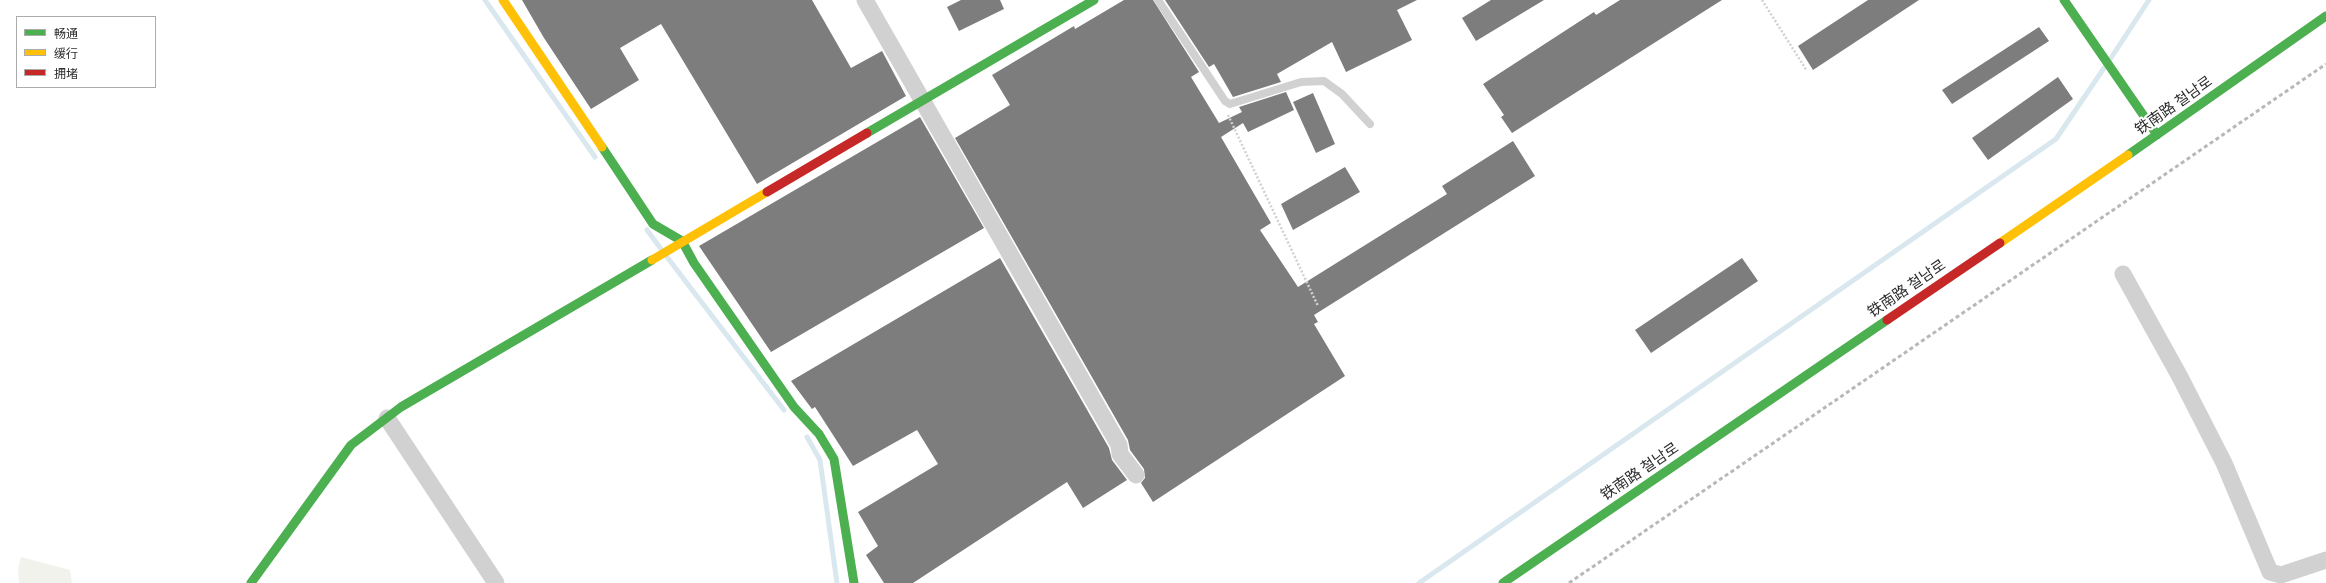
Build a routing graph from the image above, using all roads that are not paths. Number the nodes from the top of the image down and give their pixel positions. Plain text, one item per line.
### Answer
1 (503, 0) edge
2 (864, 0) edge
3 (1094, 0) edge
4 (1158, 0) edge
5 (2064, 0) edge
6 (2326, 16) edge
7 (921, 100) junction
8 (1370, 124) dead end
9 (2157, 135) junction
10 (682, 241) junction
11 (2123, 274) dead end
12 (387, 418) junction
13 (1136, 475) dead end
14 (2326, 560) edge
15 (251, 583) edge
16 (496, 583) edge
17 (854, 583) edge
18 (1503, 583) edge

1 - 10 street
2 - 7 street
3 - 7 street
4 - 8 lane
5 - 9 street
6 - 9 street, 铁南路 철남로
7 - 10 street
7 - 13 street
9 - 18 street, 铁南路 철남로
10 - 12 street
10 - 17 street
11 - 14 street
12 - 15 street
12 - 16 street

